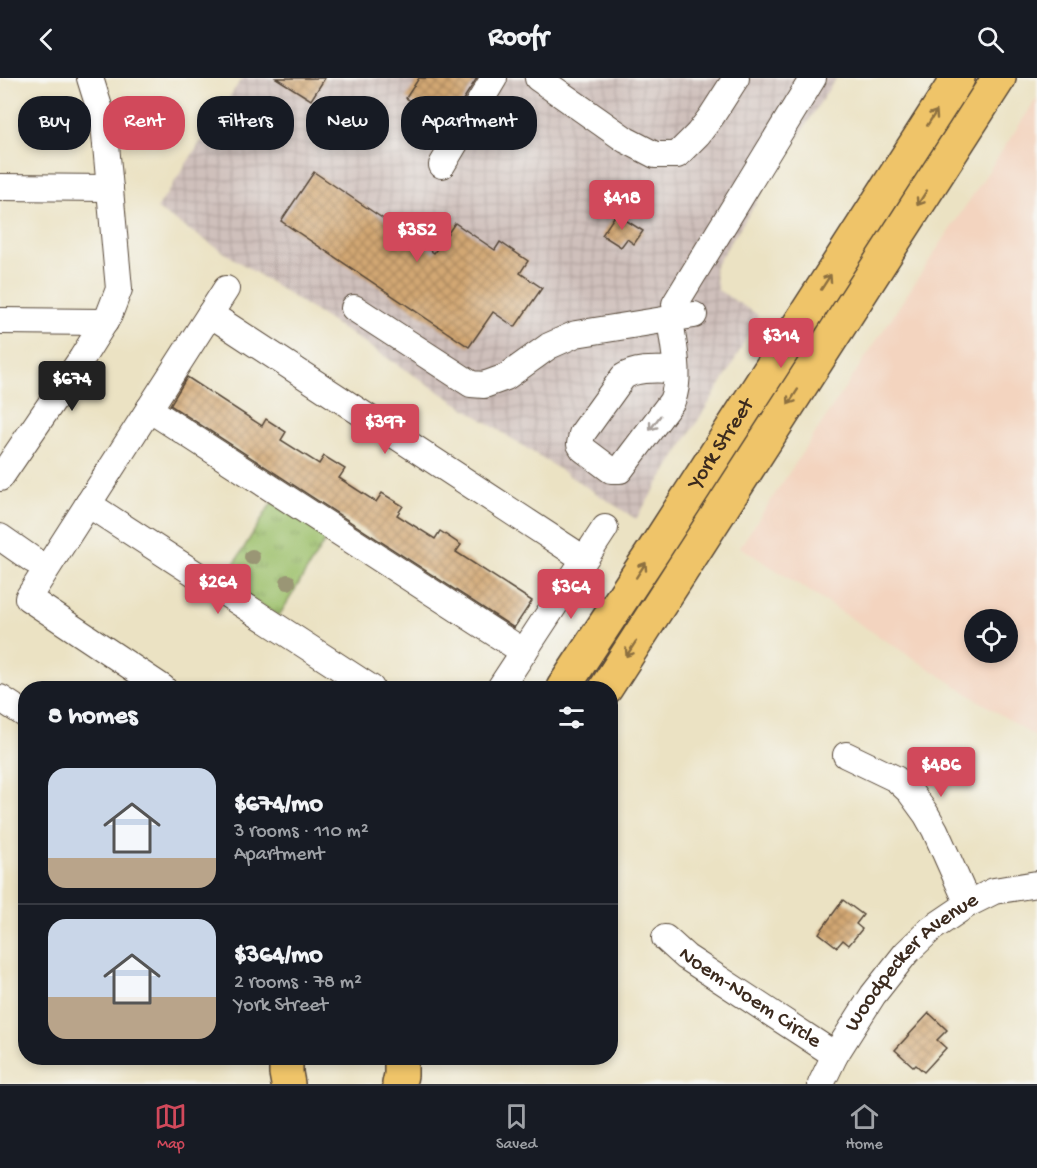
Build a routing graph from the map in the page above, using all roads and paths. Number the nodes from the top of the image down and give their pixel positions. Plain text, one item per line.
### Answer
1 (90, 78) edge
2 (494, 78) edge
3 (538, 78) edge
4 (736, 78) edge
5 (813, 78) edge
6 (958, 78) edge
7 (999, 78) edge
8 (442, 165) dead end
9 (0, 187) edge
10 (110, 188) junction
11 (226, 289) dead end
12 (354, 308) dead end
13 (680, 313) junction
14 (210, 314) junction
15 (0, 321) edge
16 (105, 322) junction
17 (676, 370) dead end
18 (149, 409) junction
19 (2, 470) edge
20 (88, 504) junction
21 (605, 528) dead end
22 (0, 537) edge
23 (33, 560) dead end
24 (584, 560) junction
25 (524, 652) junction
26 (152, 681) edge
27 (360, 681) edge
28 (505, 681) edge
29 (567, 681) edge
30 (611, 681) edge
31 (0, 698) edge
32 (18, 710) edge
33 (846, 755) dead end
34 (1037, 884) edge
35 (968, 904) junction
36 (665, 938) dead end
37 (835, 1055) junction
38 (821, 1084) edge

1 - 10 street
2 - 8 street
3 - 4 street
5 - 13 street
29 -> 6 main road, York Street
7 -> 30 main road, York Street
9 - 10 street
10 - 16 street
11 - 14 street
12 - 13 street
13 - 17 street
14 - 18 street
14 - 24 street
15 - 16 street
16 - 19 street
18 - 20 street
18 - 25 street
20 - 26 street
20 - 27 street
21 - 24 street
22 - 23 street
24 - 25 street
25 - 28 street
31 - 32 street
33 - 35 street
34 - 35 street, Woodpecker Avenue
35 - 37 street, Woodpecker Avenue
36 - 37 street, Noem-Noem Circle
37 - 38 street, Woodpecker Avenue

